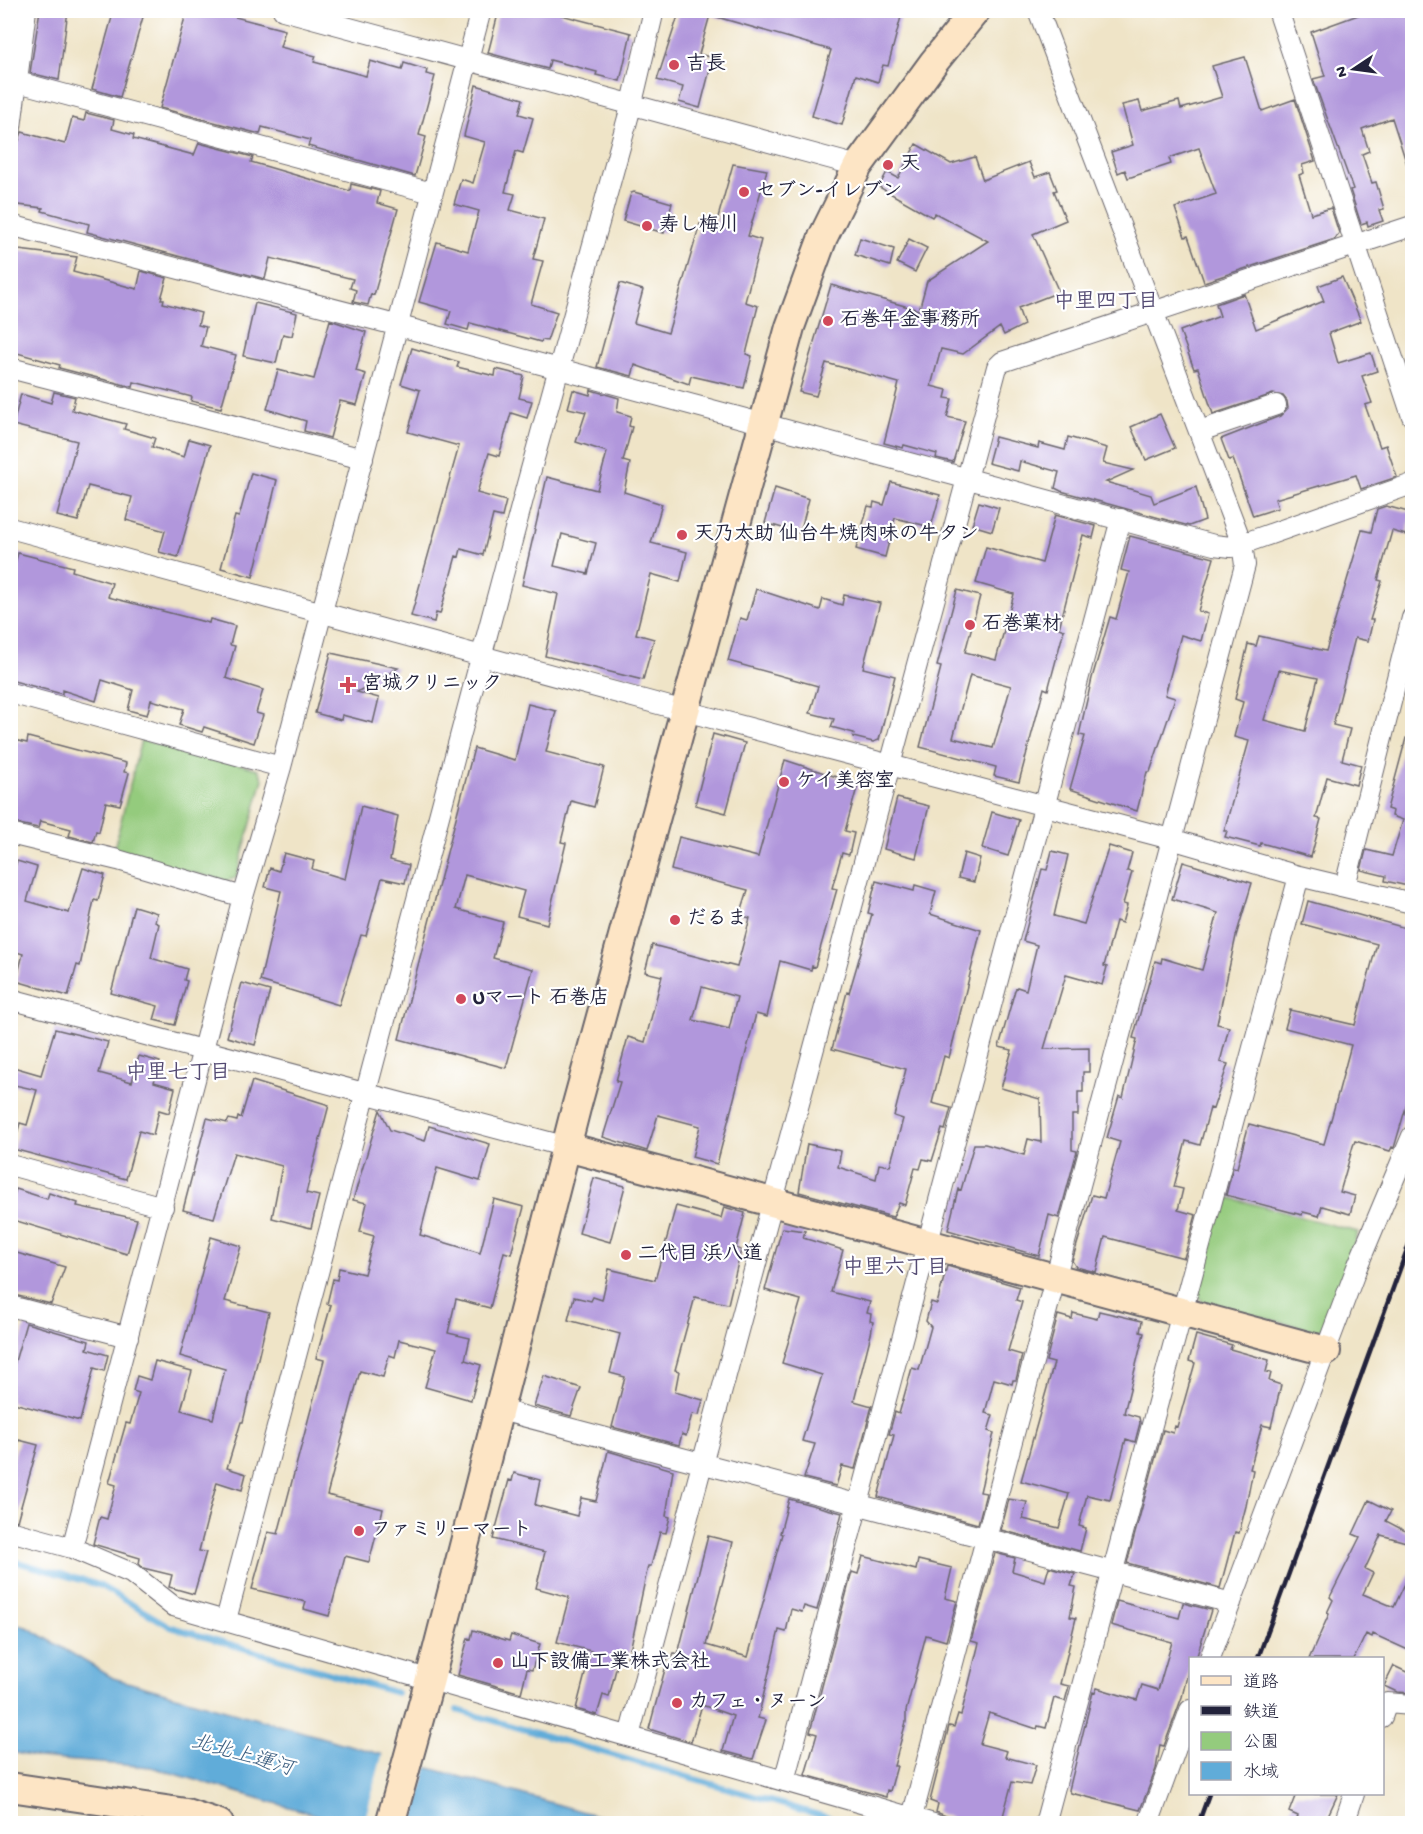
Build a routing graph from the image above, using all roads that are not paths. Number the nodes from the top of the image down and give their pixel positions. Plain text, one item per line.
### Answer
1 (26, 10) edge
2 (283, 10) edge
3 (481, 10) edge
4 (654, 10) edge
5 (976, 10) edge
6 (1038, 10) edge
7 (1278, 10) edge
8 (468, 60) junction
9 (18, 82) junction
10 (632, 104) junction
11 (10, 135) edge
12 (858, 166) junction
13 (432, 193) junction
14 (10, 225) edge
15 (1413, 226) edge
16 (1356, 245) junction
17 (1154, 310) junction
18 (398, 326) junction
19 (10, 368) edge
20 (558, 371) junction
21 (1276, 405) dead end
22 (1413, 416) edge
23 (763, 425) junction
24 (1200, 431) junction
25 (363, 459) junction
26 (967, 479) junction
27 (1413, 484) edge
28 (1121, 519) junction
29 (10, 528) edge
30 (1242, 543) junction
31 (321, 611) junction
32 (1413, 618) edge
33 (482, 656) junction
34 (10, 693) edge
35 (687, 711) junction
36 (890, 765) junction
37 (281, 767) junction
38 (1044, 805) junction
39 (10, 834) edge
40 (1171, 839) junction
41 (1299, 876) junction
42 (1345, 886) junction
43 (243, 897) junction
44 (1413, 903) edge
45 (10, 999) edge
46 (205, 1049) junction
47 (367, 1095) junction
48 (1413, 1136) edge
49 (567, 1147) junction
50 (10, 1166) edge
51 (772, 1202) junction
52 (163, 1207) junction
53 (928, 1244) junction
54 (1055, 1278) junction
55 (10, 1306) edge
56 (1182, 1312) junction
57 (128, 1337) junction
58 (1326, 1352) junction
59 (500, 1410) junction
60 (701, 1463) junction
61 (859, 1503) junction
62 (10, 1530) edge
63 (986, 1539) junction
64 (72, 1548) junction
65 (1112, 1571) junction
66 (1231, 1603) junction
67 (226, 1620) junction
68 (1211, 1657) edge
69 (430, 1679) junction
70 (1413, 1705) edge
71 (1384, 1713) edge
72 (1189, 1715) edge
73 (628, 1736) junction
74 (784, 1781) junction
75 (10, 1787) edge
76 (1354, 1795) edge
77 (912, 1817) junction
78 (183, 1818) edge
79 (219, 1824) edge
80 (390, 1824) edge
81 (934, 1824) edge
82 (1045, 1824) edge
83 (1148, 1824) edge
84 (1344, 1824) edge

1 - 9 street
2 - 8 street
3 - 8 street
4 - 10 street
5 - 12 street
6 - 17 street
7 - 16 street
8 - 10 street
8 - 13 street
9 - 11 street
9 - 13 street
10 - 12 street
10 - 20 street
12 - 23 street
13 - 18 street
14 - 18 street
15 - 16 street
16 - 17 street
16 - 22 street
17 - 24 street
17 - 26 street
18 - 20 street
18 - 25 street
19 - 25 street
20 - 23 street
20 - 33 street
21 - 24 street
23 - 26 street
23 - 35 street
24 - 30 street
25 - 31 street
26 - 28 street
26 - 36 street
27 - 30 street
28 - 30 street
28 - 38 street
29 - 31 street
30 - 40 street
31 - 33 street
31 - 37 street
32 - 42 street
33 - 35 street
33 - 47 street
34 - 37 street
35 - 36 street
35 - 49 street
36 - 38 street
36 - 51 street
37 - 43 street
38 - 40 street
38 - 53 street
39 - 43 street
40 - 41 street
40 - 54 street
41 - 42 street
41 - 56 street
42 - 44 street
43 - 46 street
45 - 46 street
46 - 47 street
46 - 52 street
47 - 49 street
47 - 67 street
48 - 58 street
49 - 51 street
49 - 59 street
50 - 52 street
51 - 53 street
51 - 60 street
52 - 57 street
53 - 54 street
53 - 61 street
54 - 56 street
54 - 63 street
55 - 57 street
56 - 58 street
56 - 65 street
57 - 64 street
58 - 66 street
59 - 60 street
59 - 69 street
60 - 61 street
60 - 73 street
61 - 63 street
61 - 74 street
62 - 64 street
63 - 65 street
63 - 77 street
64 - 67 street
65 - 66 street
65 - 82 street
66 - 68 street
67 - 69 street
69 - 73 street
69 - 80 street
70 - 71 street
72 - 83 street
73 - 74 street
74 - 77 street
75 - 78 street
76 - 84 street
77 - 81 street
78 - 79 street

